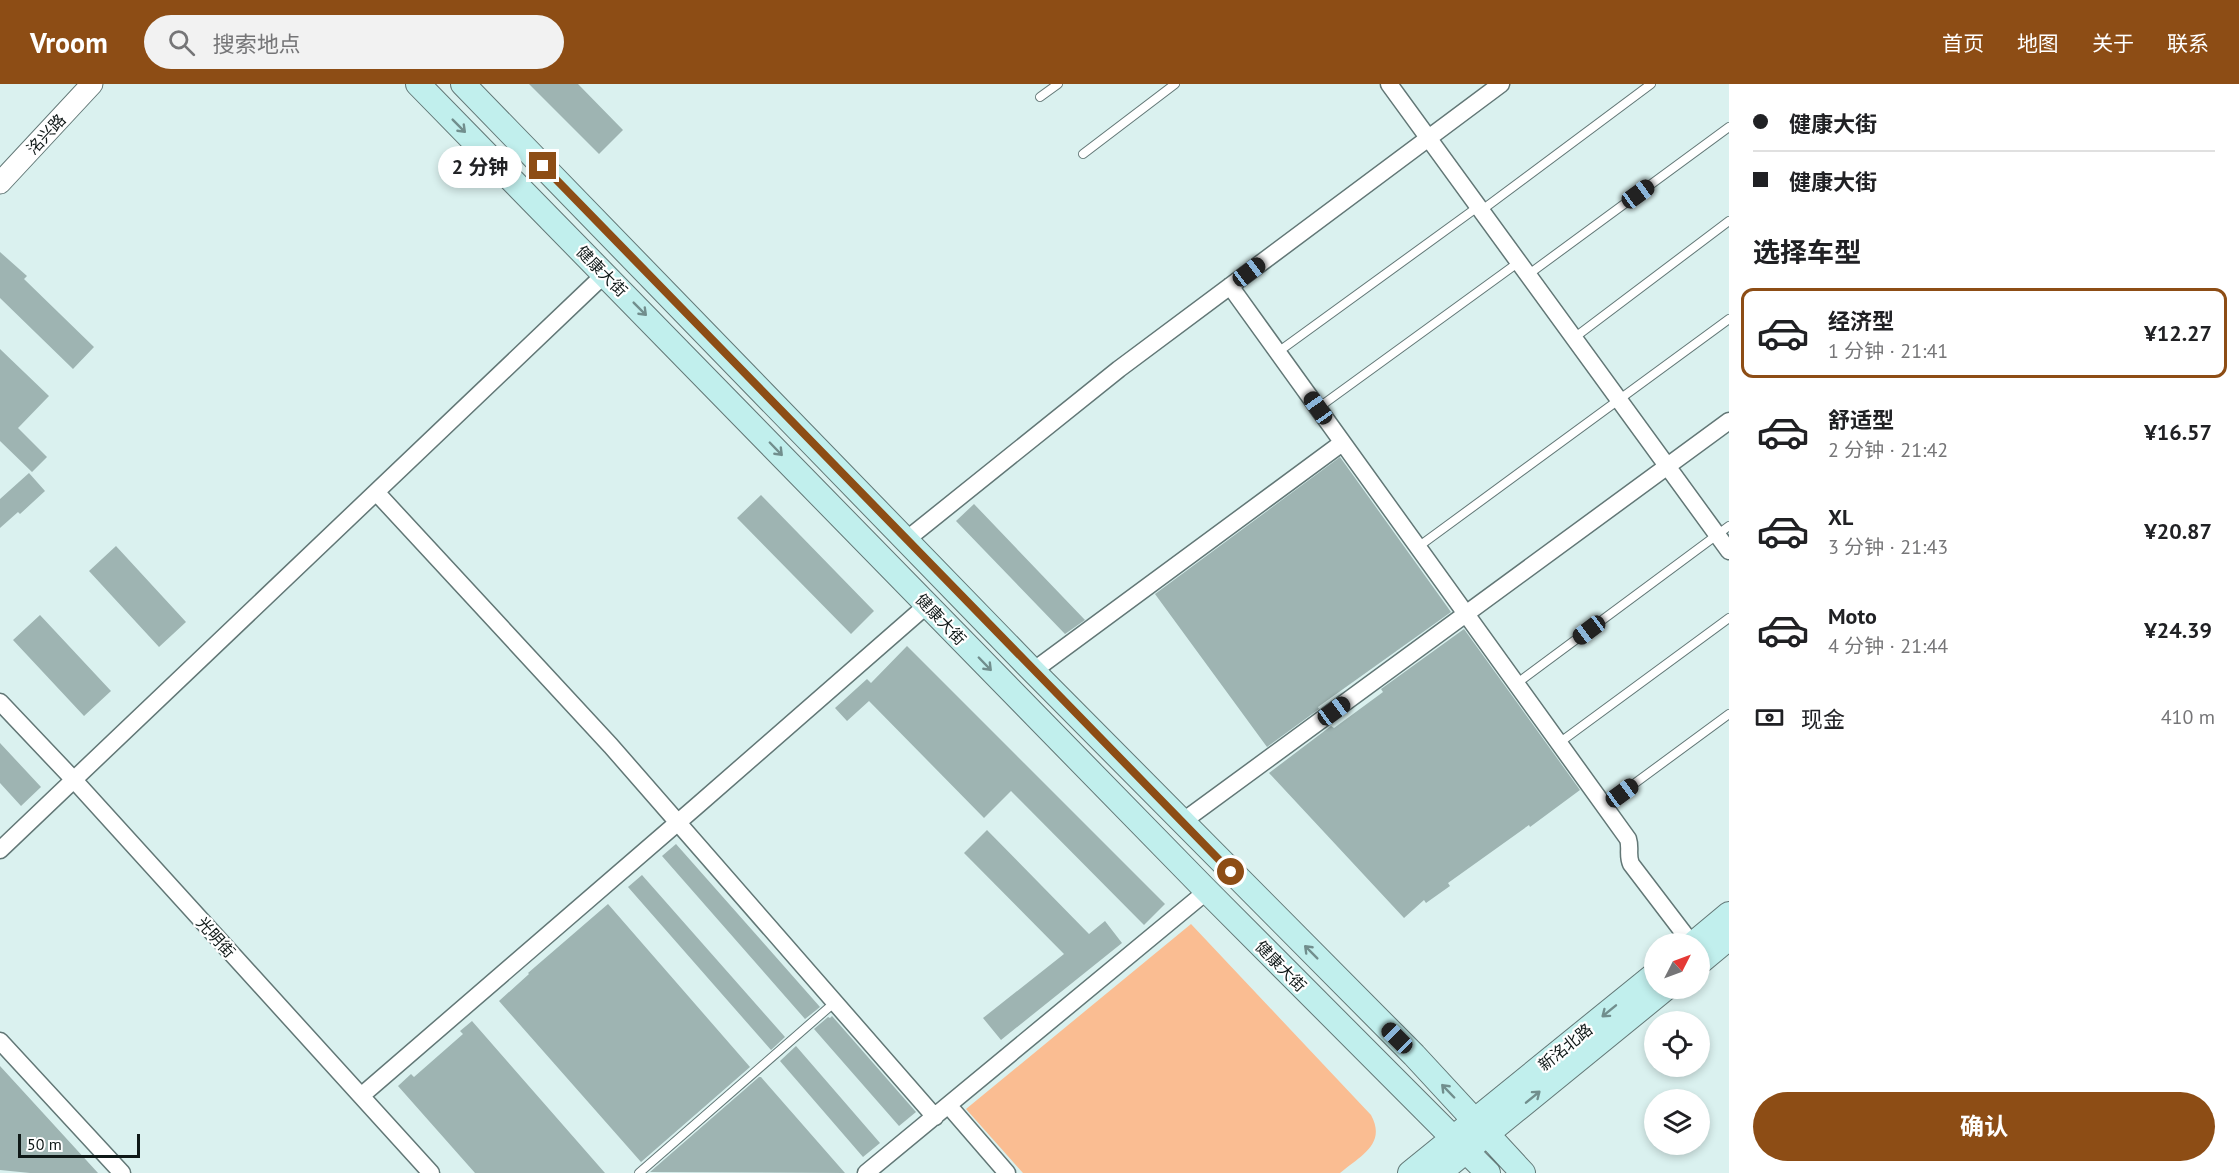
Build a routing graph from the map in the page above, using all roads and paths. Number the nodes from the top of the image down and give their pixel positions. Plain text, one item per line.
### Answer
1 (74, 84) edge
2 (92, 84) edge
3 (418, 84) edge
4 (463, 84) edge
5 (1058, 84) edge
6 (1175, 84) edge
7 (1389, 84) edge
8 (1501, 84) edge
9 (1651, 84) edge
10 (1040, 97) dead end
11 (1729, 127) edge
12 (1429, 137) junction
13 (1083, 154) dead end
14 (0, 164) edge
15 (0, 183) edge
16 (1481, 208) junction
17 (1729, 221) edge
18 (1524, 268) junction
19 (605, 274) junction
20 (1230, 286) junction
21 (1729, 320) edge
22 (1574, 338) junction
23 (1278, 352) junction
24 (1619, 400) junction
25 (1318, 408) junction
26 (1729, 421) edge
27 (1342, 443) junction
28 (1668, 466) junction
29 (376, 492) junction
30 (1723, 531) edge
31 (906, 540) junction
32 (1418, 547) junction
33 (1729, 551) edge
34 (927, 605) junction
35 (1466, 614) junction
36 (1729, 618) edge
37 (1033, 671) junction
38 (1516, 684) junction
39 (0, 702) edge
40 (1729, 714) edge
41 (1559, 743) junction
42 (74, 780) junction
43 (1604, 806) junction
44 (1182, 822) junction
45 (677, 824) junction
46 (0, 850) edge
47 (1207, 891) junction
48 (1729, 914) edge
49 (1684, 933) edge
50 (1706, 933) edge
51 (1729, 938) edge
52 (1710, 954) edge
53 (1644, 984) edge
54 (1651, 999) edge
55 (834, 1003) junction
56 (0, 1041) edge
57 (361, 1096) junction
58 (948, 1106) junction
59 (935, 1117) junction
60 (1481, 1127) junction
61 (1460, 1145) junction
62 (122, 1173) edge
63 (431, 1173) edge
64 (639, 1173) edge
65 (866, 1173) edge
66 (1007, 1173) edge
67 (1410, 1173) edge
68 (1439, 1173) edge
69 (1488, 1173) edge
70 (1523, 1173) edge

1 - 14 street, 洺兴路
2 - 15 street, 洺兴路
3 -> 19 main road, 健康大街
4 - 31 main road, 健康大街
5 - 10 lane
6 - 13 lane
7 - 12 street
8 - 12 street
9 - 16 lane
11 - 18 lane
12 - 16 street
12 - 20 street
16 - 18 street
16 - 23 lane
17 - 22 lane
18 - 22 street
18 - 25 lane
19 - 29 street
19 -> 34 main road, 健康大街
20 - 23 street
20 - 31 street
21 - 24 lane
22 - 24 street
23 - 25 street
24 - 28 street
24 - 32 lane
25 - 27 street
26 - 28 street
27 - 32 street
27 - 37 street
28 - 30 street
28 - 35 street
29 - 42 street
29 - 45 street
30 - 33 street
30 - 38 lane
31 - 37 main road, 健康大街
32 - 35 street
34 - 45 street
34 -> 47 main road, 健康大街
35 - 38 street
35 - 44 street
36 - 41 lane
37 - 44 main road, 健康大街
38 - 41 street
39 - 42 street, 光明街
40 - 43 lane
41 - 43 street
42 - 46 street
42 - 57 street, 光明街
43 - 49 street
60 -> 44 main road, 健康大街
45 - 55 street
45 - 57 street
47 - 58 street
47 - 61 main road, 健康大街
48 - 50 main road
51 - 52 main road
53 -> 60 main road, 新洺北路
60 -> 54 main road, 新洺北路
55 - 59 street
55 - 64 lane
56 - 62 street
57 - 63 street, 光明街
58 - 59 street
58 - 66 street
59 - 65 street
60 - 61 main road
60 - 70 main road, 健康大街
61 - 67 main road
61 - 68 main road
61 - 69 main road, 健康大街

